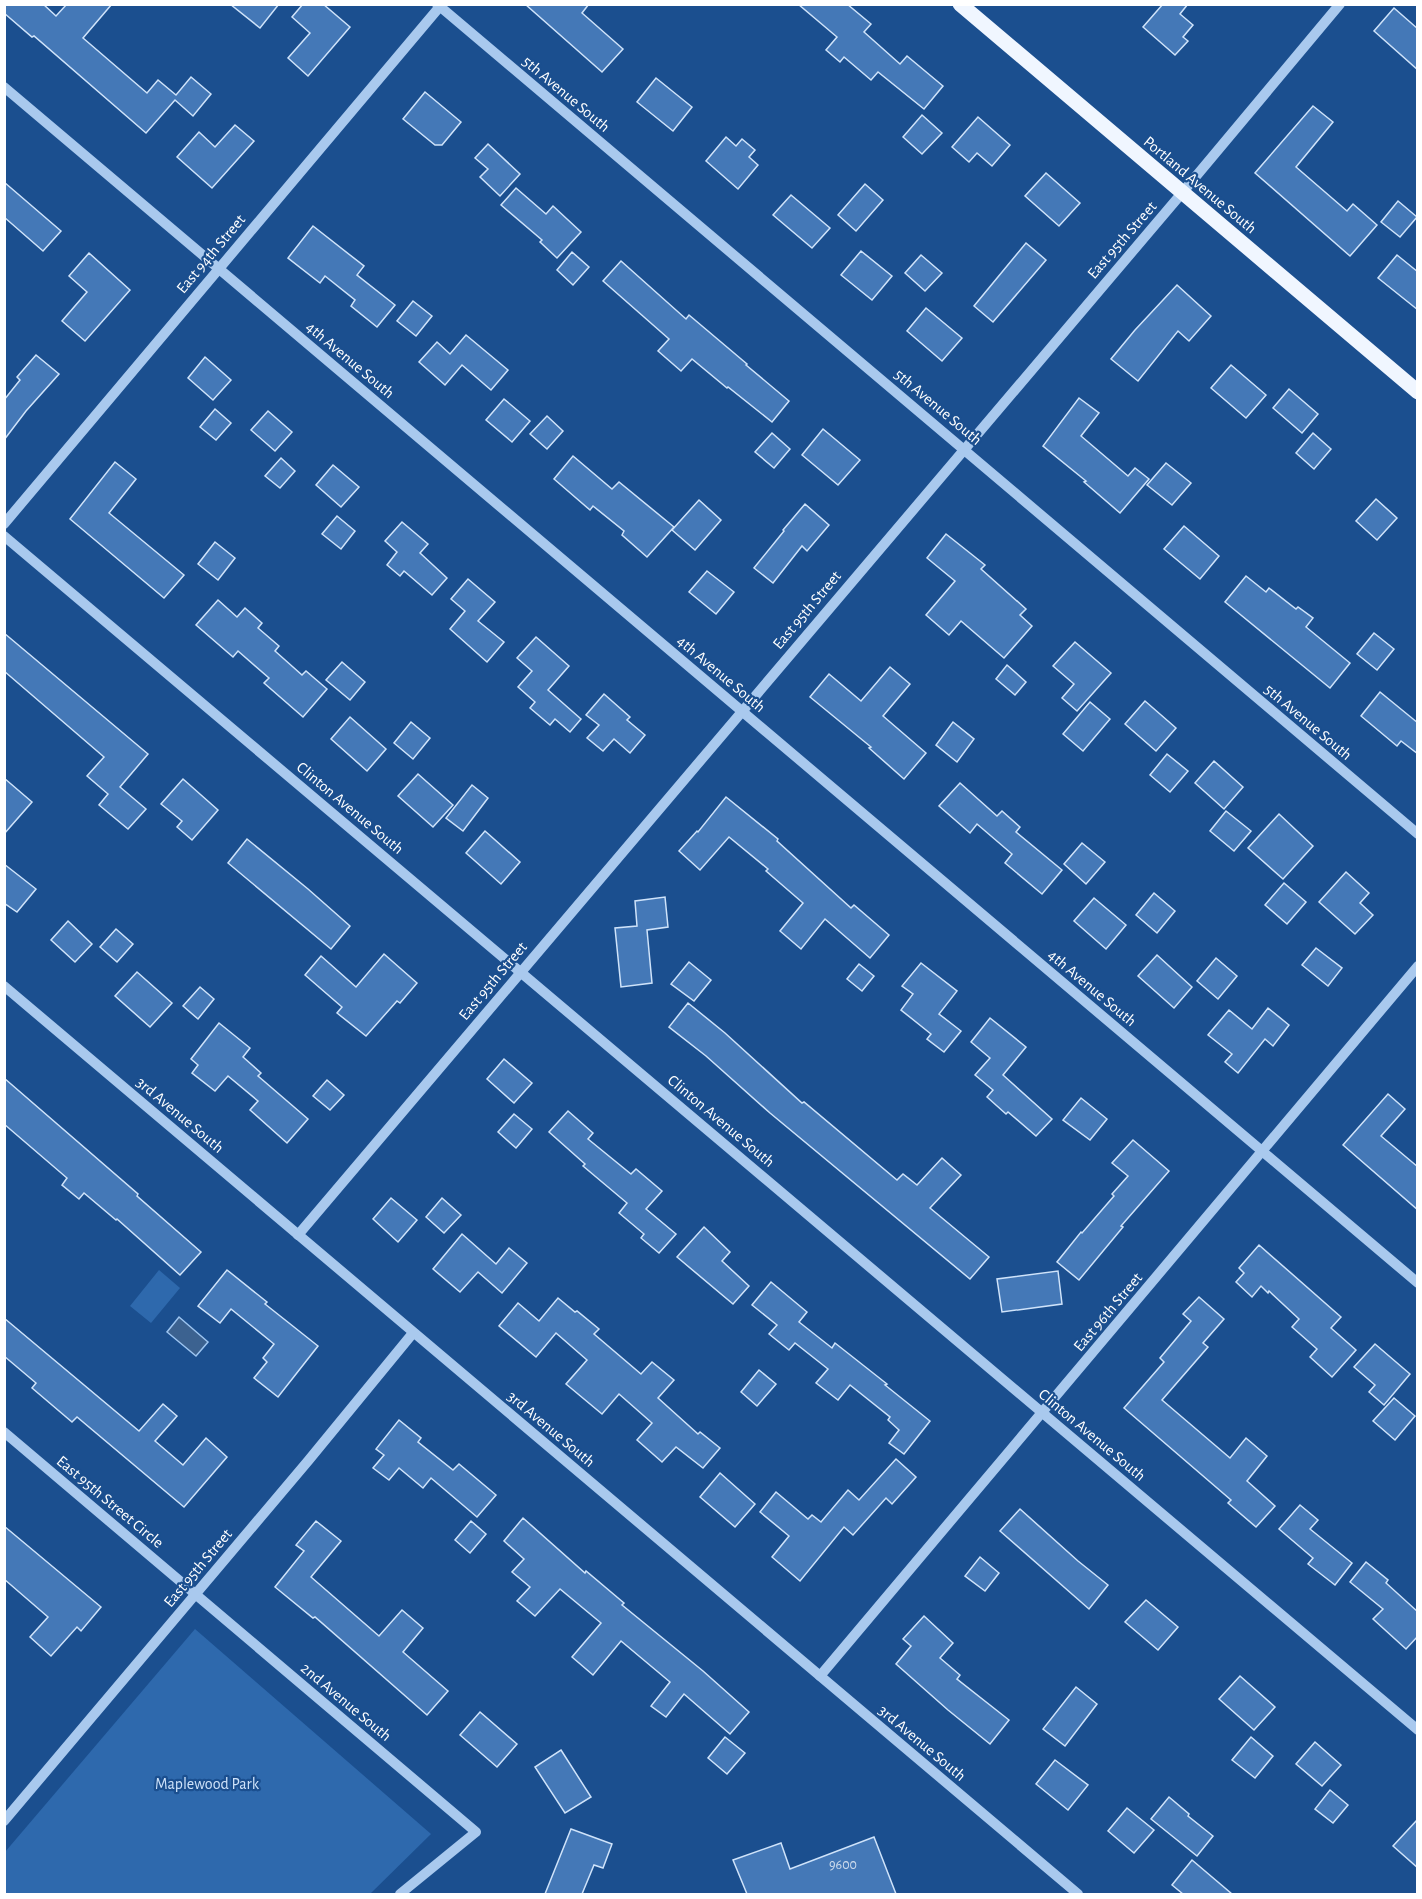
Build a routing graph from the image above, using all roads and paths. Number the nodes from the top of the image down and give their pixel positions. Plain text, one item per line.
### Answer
1 (960, 4) edge
2 (1340, 4) edge
3 (440, 5) edge
4 (4, 87) edge
5 (1182, 193) junction
6 (219, 268) junction
7 (1418, 392) edge
8 (963, 449) junction
9 (4, 524) edge
10 (4, 536) edge
11 (741, 711) junction
12 (1418, 834) edge
13 (1418, 966) edge
14 (520, 972) junction
15 (4, 986) edge
16 (1262, 1152) junction
17 (298, 1235) junction
18 (1418, 1283) edge
19 (413, 1333) junction
20 (1043, 1413) junction
21 (4, 1432) edge
22 (196, 1594) junction
23 (820, 1676) junction
24 (1418, 1730) edge
25 (4, 1821) edge
26 (400, 1894) edge
27 (1078, 1894) edge

1 - 5 main road, Portland Avenue South
2 - 5 street, East 95th Street
3 - 6 street, East 94th Street
3 - 8 street, 5th Avenue South
4 - 6 street, 4th Avenue South
5 - 7 main road, Portland Avenue South
5 - 8 street, East 95th Street
6 - 9 street, East 94th Street
6 - 11 street, 4th Avenue South
8 - 11 street, East 95th Street
8 - 12 street, 5th Avenue South
10 - 14 street, Clinton Avenue South
11 - 14 street, East 95th Street
11 - 16 street, 4th Avenue South
13 - 16 street, East 96th Street
14 - 17 street, East 95th Street
14 - 20 street, Clinton Avenue South
15 - 17 street, 3rd Avenue South
16 - 18 street, 4th Avenue South
16 - 20 street, East 96th Street
17 - 19 street, 3rd Avenue South
19 - 22 street, East 95th Street
19 - 23 street, 3rd Avenue South
20 - 23 street, East 96th Street
20 - 24 street, Clinton Avenue South
21 - 22 street, East 95th Street Circle
22 - 25 street, East 95th Street
22 - 26 street, 2nd Avenue South
23 - 27 street, 3rd Avenue South

